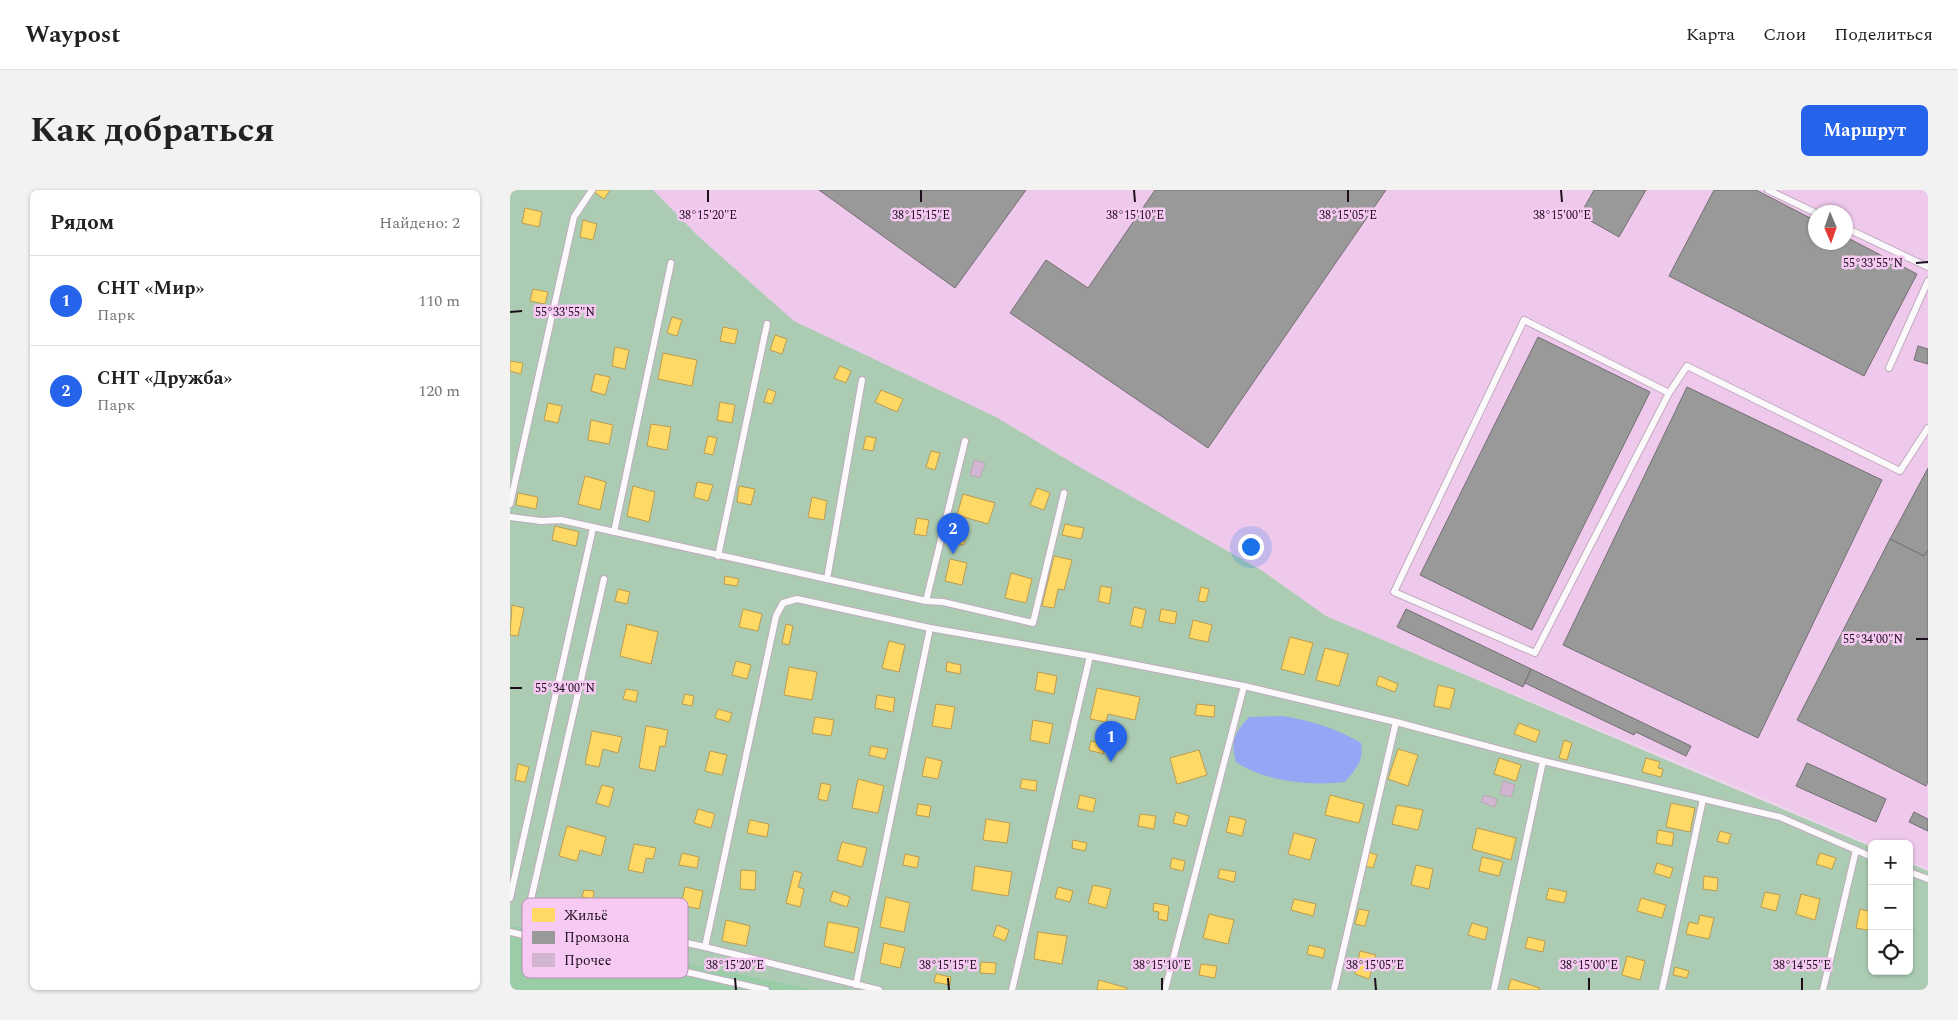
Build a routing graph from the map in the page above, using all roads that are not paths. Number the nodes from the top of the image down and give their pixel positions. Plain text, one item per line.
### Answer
1 (592, 190) edge
2 (1768, 190) edge
3 (1808, 209) edge
4 (1853, 231) edge
5 (671, 263) dead end
6 (1928, 267) edge
7 (1928, 281) edge
8 (768, 324) dead end
9 (1890, 368) dead end
10 (862, 380) dead end
11 (1669, 394) junction
12 (1928, 428) edge
13 (965, 441) dead end
14 (1064, 493) dead end
15 (510, 504) edge
16 (510, 517) edge
17 (593, 528) junction
18 (614, 532) junction
19 (718, 556) junction
20 (604, 579) dead end
21 (827, 579) junction
22 (926, 601) junction
23 (930, 628) junction
24 (1090, 656) junction
25 (1244, 686) junction
26 (1396, 722) junction
27 (1543, 761) junction
28 (1703, 799) junction
29 (1856, 850) junction
30 (1868, 855) edge
31 (1913, 873) edge
32 (1928, 879) edge
33 (510, 898) edge
34 (531, 898) edge
35 (688, 943) edge
36 (705, 947) junction
37 (688, 972) edge
38 (856, 985) junction
39 (766, 990) edge
40 (879, 990) edge
41 (1012, 990) edge
42 (1165, 990) edge
43 (1334, 990) edge
44 (1494, 990) edge
45 (1662, 990) edge
46 (1822, 990) edge

1 - 15 lane
2 - 3 lane
4 - 6 lane
5 - 18 lane
7 - 9 lane
8 - 19 lane
10 - 21 lane
11 - 11 lane
11 - 12 lane
13 - 22 lane
14 - 22 lane
16 - 17 lane
17 - 18 lane
17 - 33 lane
18 - 19 lane
19 - 21 lane
20 - 34 lane
21 - 22 lane
23 - 24 lane
23 - 36 lane
23 - 38 lane
24 - 25 lane
24 - 41 lane
25 - 26 lane
25 - 42 lane
26 - 27 lane
26 - 43 lane
27 - 28 lane
27 - 44 lane
28 - 29 lane
28 - 45 lane
29 - 30 lane
29 - 46 lane
31 - 32 lane
35 - 36 lane
36 - 38 lane
37 - 39 lane
38 - 40 lane

